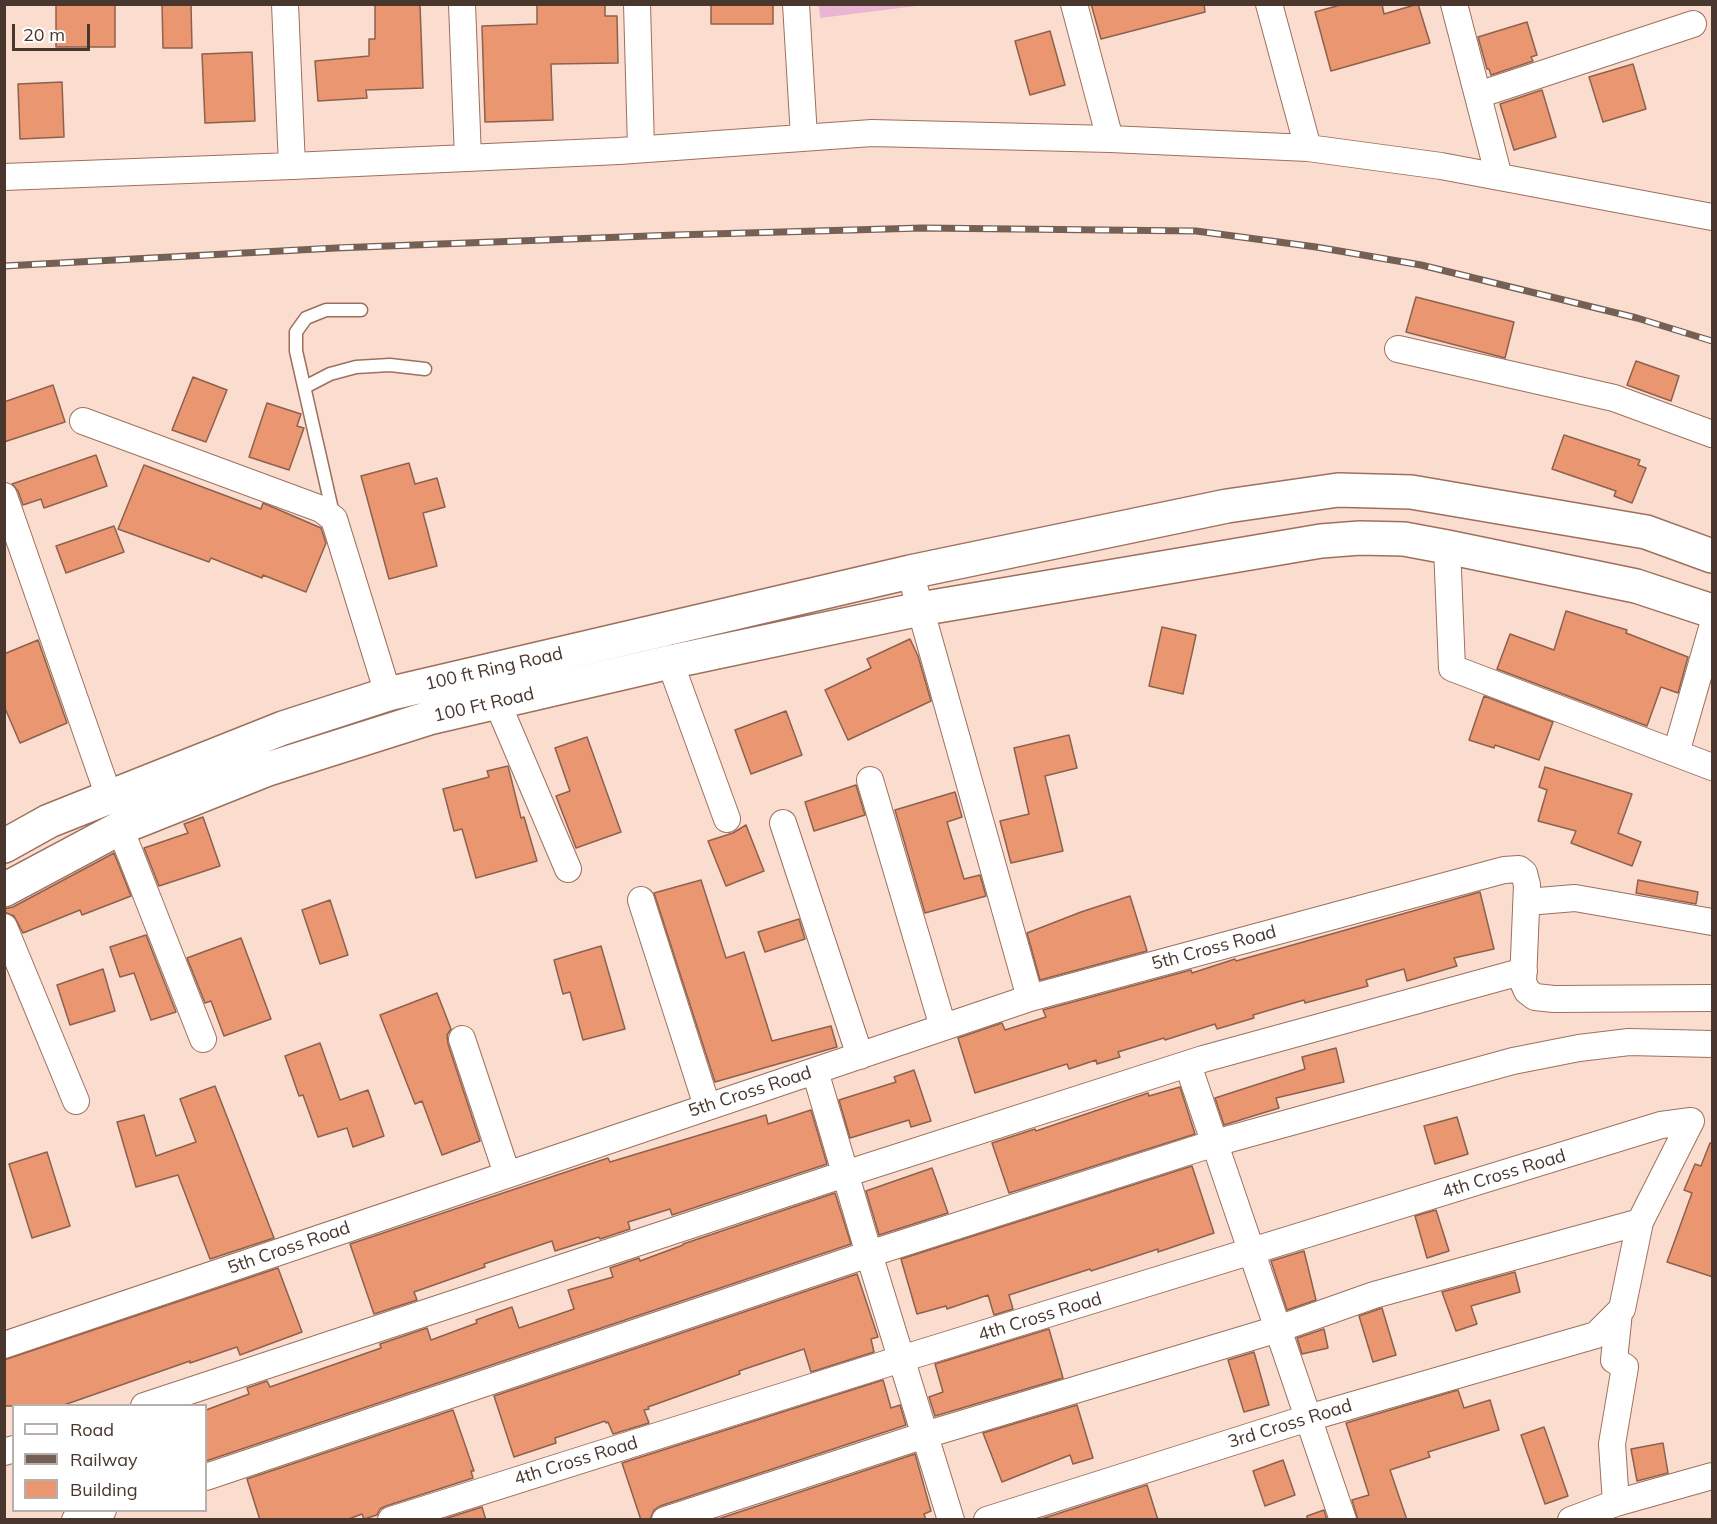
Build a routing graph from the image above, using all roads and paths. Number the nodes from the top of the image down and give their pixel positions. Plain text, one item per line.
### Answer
1 (285, 4) edge
2 (462, 4) edge
3 (637, 4) edge
4 (796, 4) edge
5 (1074, 4) edge
6 (1269, 4) edge
7 (1454, 4) edge
8 (1693, 24) dead end
9 (1478, 95) junction
10 (804, 137) junction
11 (1110, 139) junction
12 (641, 148) junction
13 (1308, 148) junction
14 (468, 158) junction
15 (292, 166) junction
16 (4, 177) edge
17 (1499, 177) junction
18 (1713, 217) edge
19 (361, 310) dead end
20 (1398, 349) dead end
21 (425, 369) dead end
22 (305, 387) junction
23 (83, 421) dead end
24 (1713, 434) edge
25 (4, 496) edge
26 (334, 519) junction
27 (1447, 547) junction
28 (1713, 556) edge
29 (910, 572) junction
30 (920, 609) junction
31 (1713, 611) edge
32 (1713, 628) edge
33 (670, 662) junction
34 (388, 694) junction
35 (497, 702) junction
36 (1676, 753) junction
37 (1713, 766) edge
38 (870, 780) dead end
39 (109, 797) junction
40 (727, 819) dead end
41 (783, 823) dead end
42 (120, 828) junction
43 (4, 846) edge
44 (567, 869) dead end
45 (4, 890) edge
46 (641, 900) dead end
47 (1527, 902) junction
48 (1713, 922) edge
49 (4, 927) edge
50 (1524, 971) junction
51 (1030, 998) junction
52 (1713, 998) edge
53 (943, 1027) junction
54 (203, 1039) dead end
55 (462, 1039) dead end
56 (1713, 1044) edge
57 (860, 1056) junction
58 (1188, 1065) junction
59 (815, 1071) junction
60 (76, 1101) dead end
61 (707, 1106) junction
62 (1215, 1143) junction
63 (507, 1174) junction
64 (845, 1174) junction
65 (1640, 1222) junction
66 (1253, 1251) junction
67 (869, 1254) junction
68 (1619, 1312) junction
69 (1278, 1329) junction
70 (4, 1345) edge
71 (901, 1359) junction
72 (150, 1404) edge
73 (1308, 1418) junction
74 (925, 1435) junction
75 (1713, 1476) edge
76 (207, 1477) edge
77 (1616, 1503) junction
78 (97, 1512) edge
79 (425, 1514) edge
80 (75, 1520) edge
81 (391, 1520) edge
82 (665, 1520) edge
83 (951, 1520) edge
84 (987, 1520) edge
85 (1342, 1520) edge
86 (1571, 1520) edge

1 - 15 street
2 - 14 street
3 - 12 street
4 - 10 street
5 - 11 street
6 - 13 street
7 - 9 street
8 - 9 street
9 - 17 street
10 - 11 street
10 - 12 street
11 - 13 street
12 - 14 street
13 - 17 street
14 - 15 street
15 - 16 street
17 - 18 street
19 - 22 lane
20 - 24 street
21 - 22 lane
22 - 26 lane
23 - 26 street
25 - 39 street
26 - 34 street
27 - 30 main road, 100 Ft Road
27 - 31 main road, 100 Ft Road
27 - 36 street
28 - 29 main road, 100 ft Ring Road
29 - 30 street
29 - 34 main road, 100 ft Ring Road
30 - 33 main road, 100 Ft Road
30 - 51 street
32 - 36 street
33 - 35 main road, 100 Ft Road
33 - 40 street
34 - 39 main road, 100 ft Ring Road
35 - 42 main road, 100 Ft Road
35 - 44 street
36 - 37 street
38 - 53 street
39 - 43 main road, 100 ft Ring Road
41 - 57 street
42 - 45 main road, 100 Ft Road
42 - 54 street
46 - 61 street
47 - 48 street
47 - 50 street
47 - 51 street, 5th Cross Road
49 - 60 street
50 - 52 street
50 - 58 street
51 - 53 street, 5th Cross Road
53 - 57 street, 5th Cross Road
55 - 63 street
56 - 62 street
57 - 59 street, 5th Cross Road
58 - 62 street
58 - 64 street
59 - 61 street, 5th Cross Road
59 - 64 street
61 - 63 street, 5th Cross Road
62 - 66 street
62 - 67 street
63 - 70 street, 5th Cross Road
64 - 67 street
64 - 72 street
65 - 66 street, 4th Cross Road
65 - 68 street
65 - 69 street
66 - 69 street
66 - 71 street, 4th Cross Road
67 - 71 street
67 - 76 street
68 - 73 street, 3rd Cross Road
68 - 77 street
69 - 73 street
69 - 74 street
71 - 74 street
71 - 79 street, 4th Cross Road
73 - 84 street, 3rd Cross Road
73 - 85 street
74 - 82 street
74 - 83 street
75 - 77 street
77 - 86 street
78 - 80 street
79 - 81 street, 4th Cross Road

